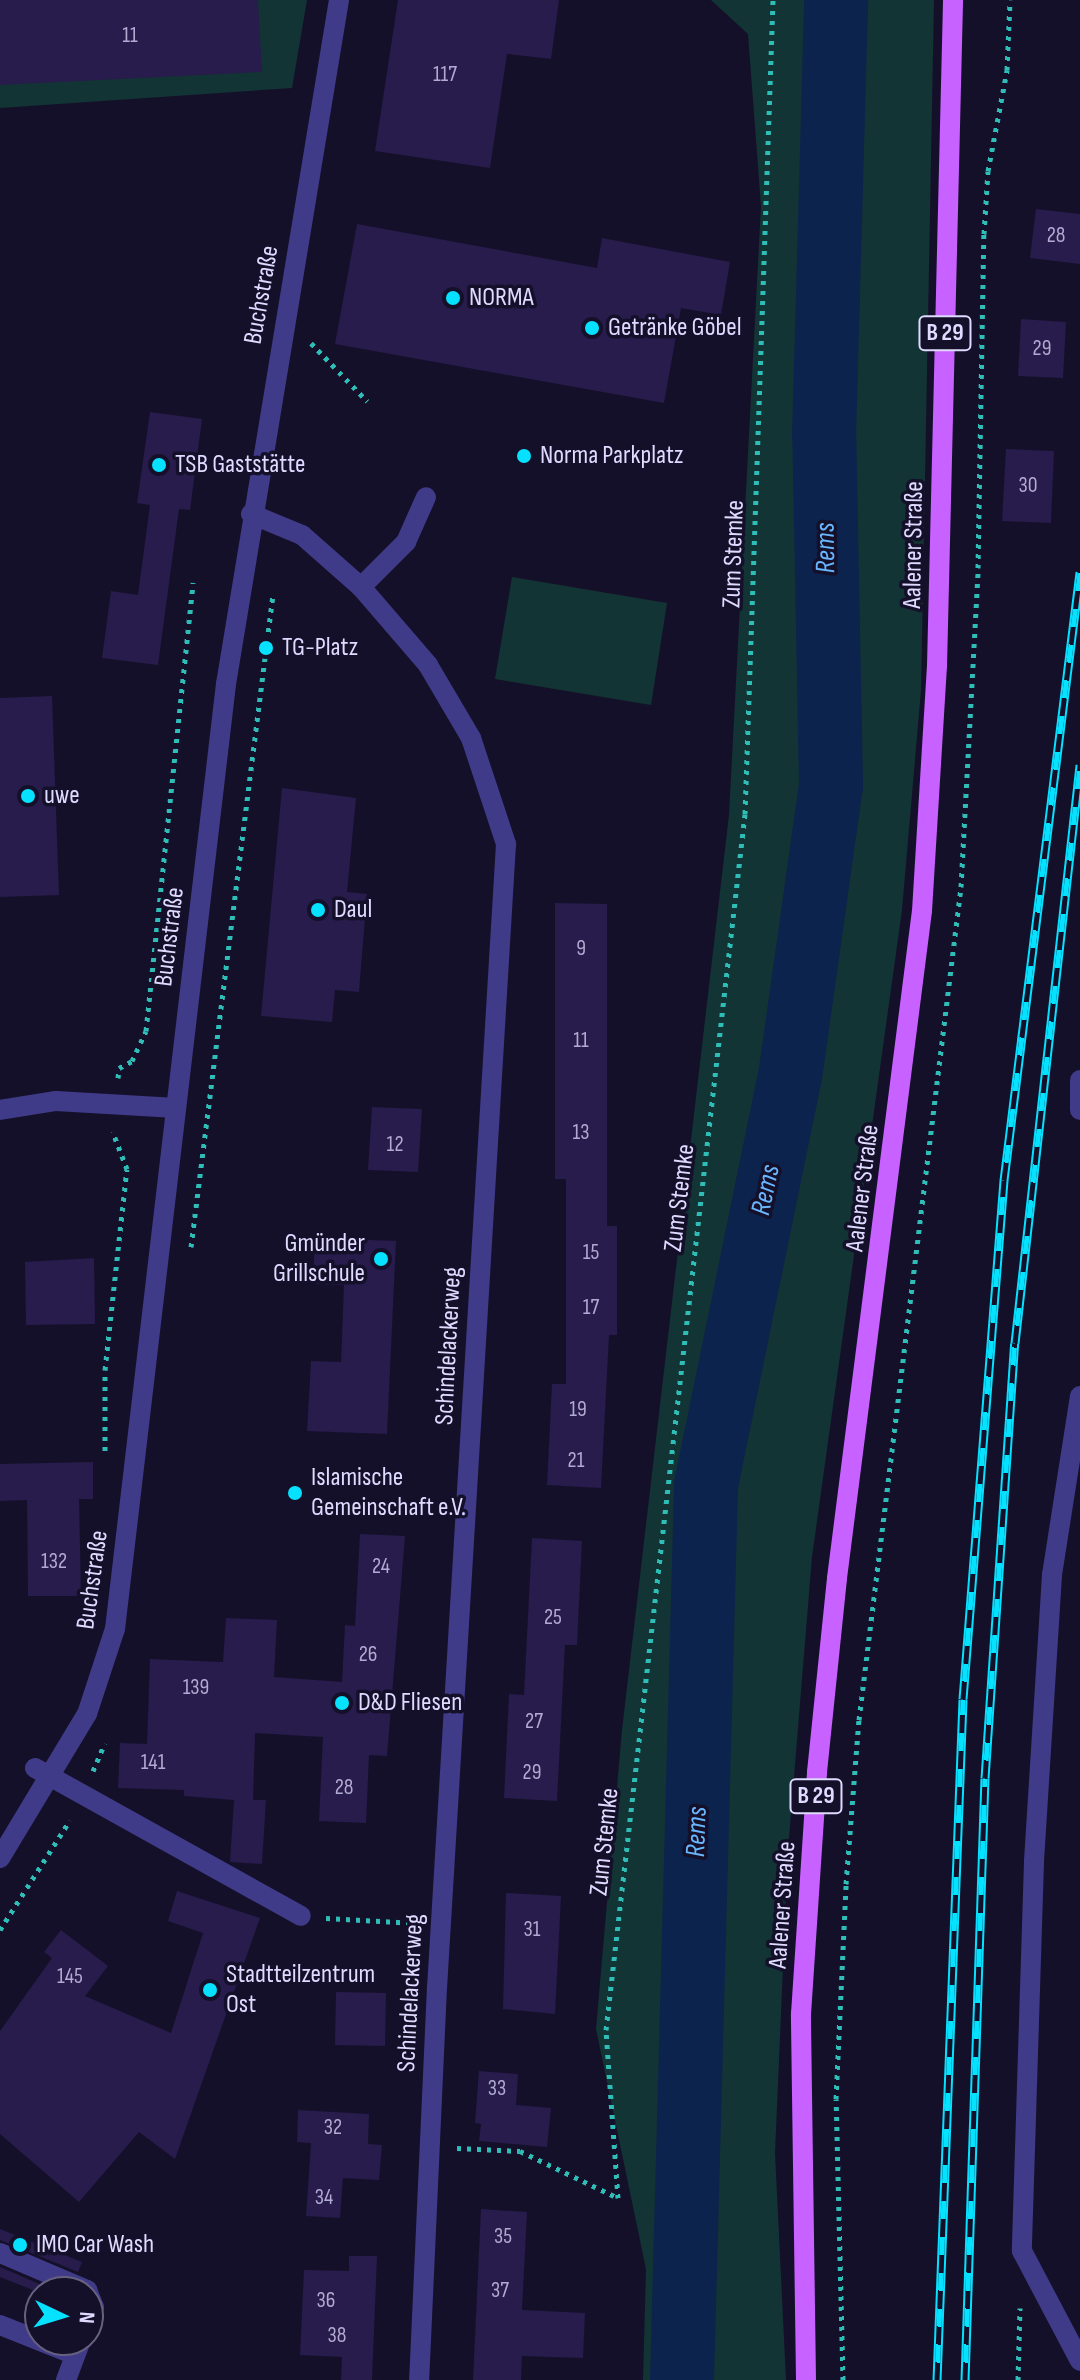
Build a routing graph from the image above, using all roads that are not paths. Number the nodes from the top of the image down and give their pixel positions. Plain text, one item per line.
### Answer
1 (339, 0) edge
2 (953, 0) edge
3 (426, 497) dead end
4 (251, 514) junction
5 (361, 587) junction
6 (1080, 1080) edge
7 (176, 1108) junction
8 (0, 1110) edge
9 (1080, 1110) edge
10 (1080, 1396) edge
11 (35, 1768) dead end
12 (52, 1779) junction
13 (0, 1858) edge
14 (301, 1916) road end
15 (0, 2253) edge
16 (54, 2276) edge
17 (0, 2325) edge
18 (24, 2332) edge
19 (75, 2356) edge
20 (1080, 2361) edge
21 (66, 2380) edge
22 (419, 2380) edge
23 (806, 2380) edge

1 - 4 street, Buchstraße
2 - 23 main road, Aalener Straße / B 29
3 - 5 street
4 - 5 street, Schindelackerweg
4 - 7 street, Buchstraße
5 - 22 street, Schindelackerweg
6 - 9 street
7 - 8 street
7 - 12 street, Buchstraße
10 - 20 street
11 - 12 street
12 - 13 street, Buchstraße
12 - 14 street
15 - 16 street
17 - 18 street
19 - 21 street

